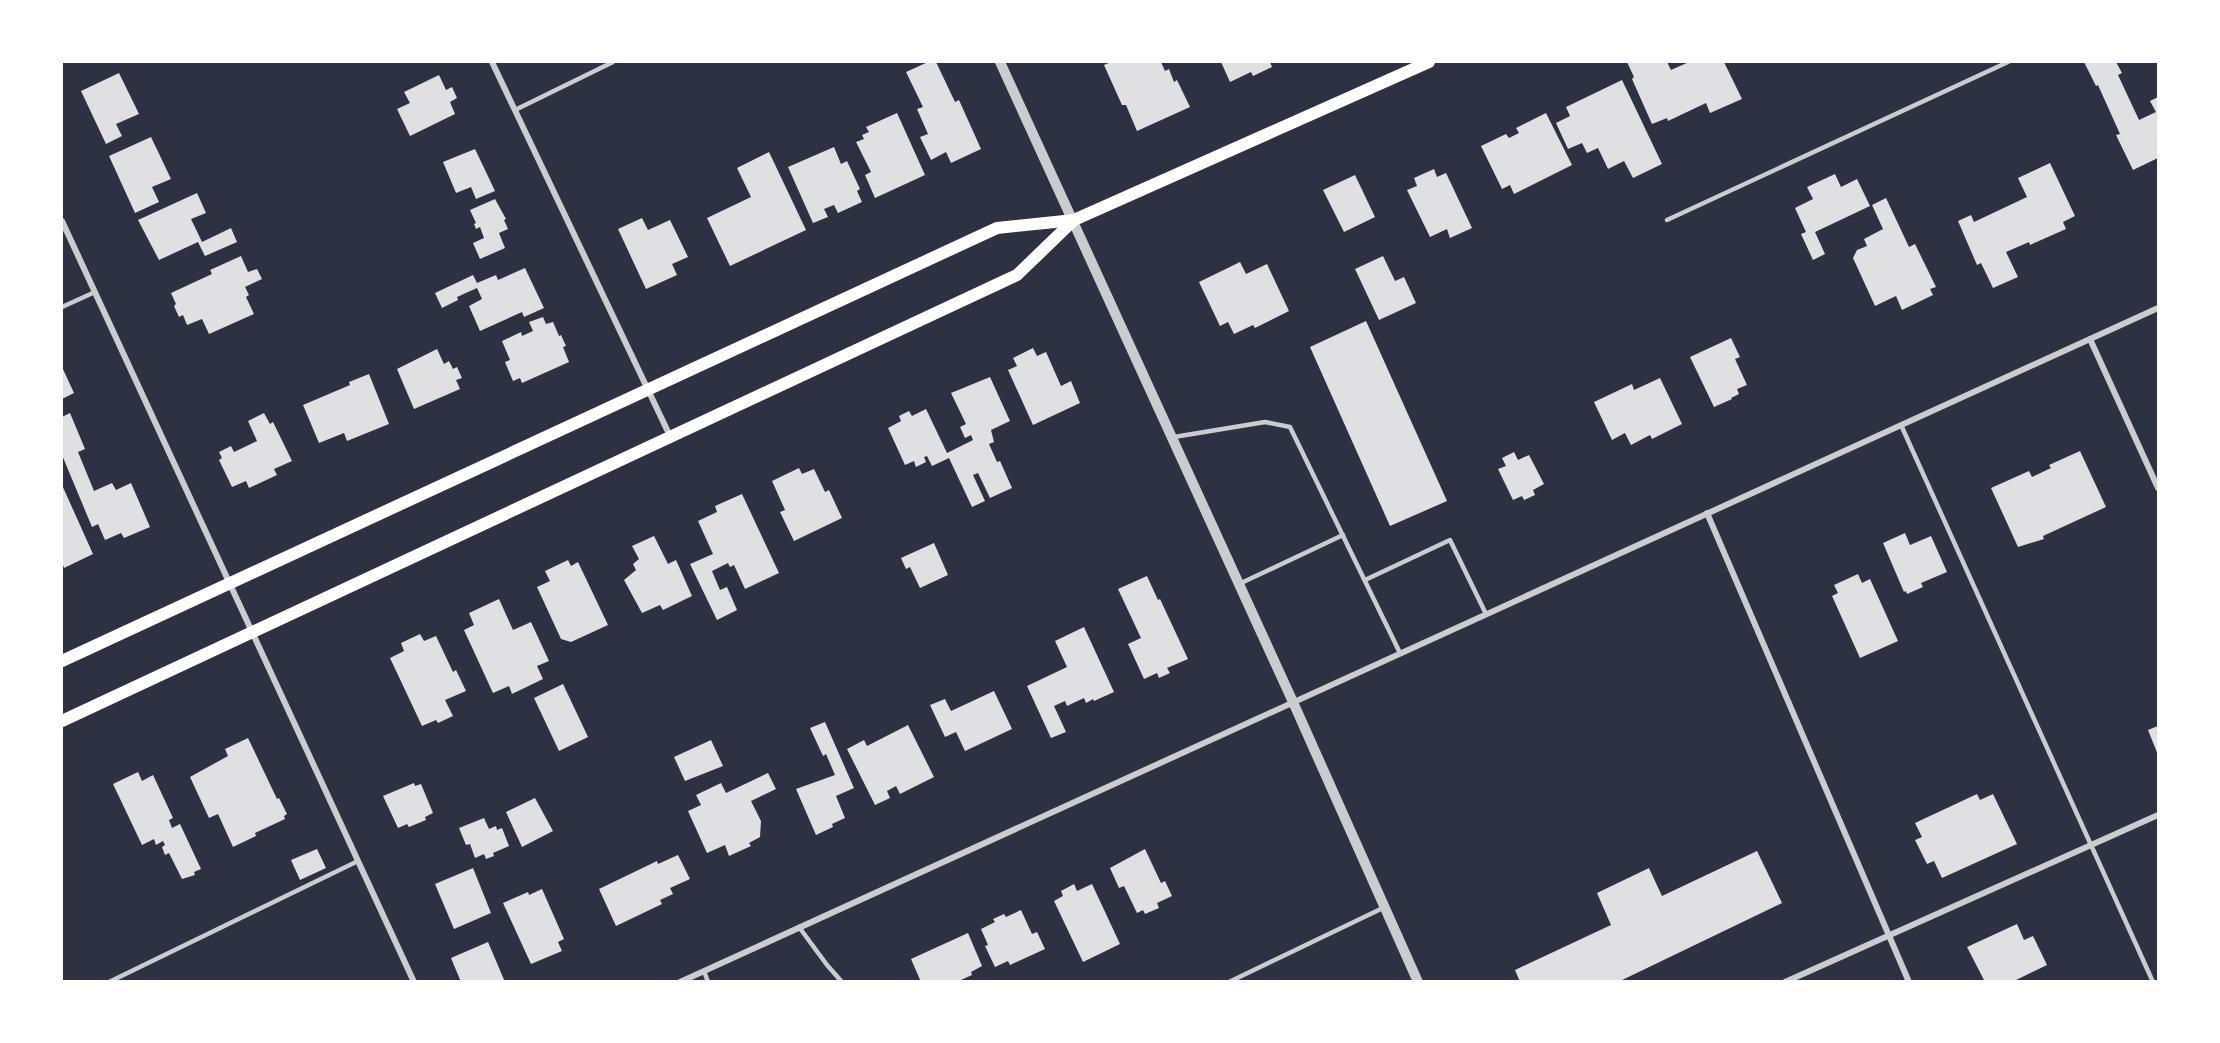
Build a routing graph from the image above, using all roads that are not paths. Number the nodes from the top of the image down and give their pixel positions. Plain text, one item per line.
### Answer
1 (492, 62) edge
2 (613, 62) edge
3 (1000, 62) edge
4 (1430, 62) edge
5 (2008, 62) edge
6 (515, 110) junction
7 (1074, 220) junction
8 (1667, 220) dead end
9 (62, 221) edge
10 (95, 292) junction
11 (62, 307) edge
12 (2158, 308) edge
13 (2090, 339) junction
14 (647, 390) junction
15 (1901, 425) junction
16 (669, 436) junction
17 (1172, 437) junction
18 (2158, 488) edge
19 (1707, 513) junction
20 (1343, 535) junction
21 (1365, 580) junction
22 (230, 583) junction
23 (1239, 584) junction
24 (1486, 614) junction
25 (252, 631) junction
26 (1400, 653) junction
27 (62, 661) edge
28 (1293, 702) junction
29 (62, 721) edge
30 (2158, 815) edge
31 (2092, 844) junction
32 (358, 861) junction
33 (1385, 907) junction
34 (799, 927) junction
35 (1888, 935) junction
36 (704, 971) junction
37 (110, 981) edge
38 (414, 981) edge
39 (680, 981) edge
40 (708, 981) edge
41 (842, 981) edge
42 (1229, 981) edge
43 (1418, 981) edge
44 (1785, 981) edge
45 (1909, 981) edge
46 (2153, 981) edge

1 - 6 street
2 - 6 lane
3 - 7 street
4 - 7 main road
5 - 8 lane
6 - 14 street
7 - 14 main road
7 - 16 main road
7 - 17 street
9 - 10 street
10 - 11 lane
10 - 22 street
12 - 13 street
13 - 15 street
13 - 18 street
14 - 16 street
14 - 22 main road
15 - 19 street
15 - 31 lane
16 - 25 main road
17 - 20 lane
17 - 23 street
19 - 24 street
19 - 35 street
20 - 21 lane
20 - 23 lane
21 - 24 lane
21 - 26 lane
22 - 25 street
22 - 27 main road
23 - 28 street
24 - 26 street
25 - 29 main road
25 - 32 street
26 - 28 street
28 - 33 street
28 - 34 street
30 - 31 street
31 - 35 street
31 - 46 lane
32 - 37 lane
32 - 38 street
33 - 42 lane
33 - 43 street
34 - 36 street
34 - 41 lane
35 - 44 street
35 - 45 street
36 - 39 street
36 - 40 lane

